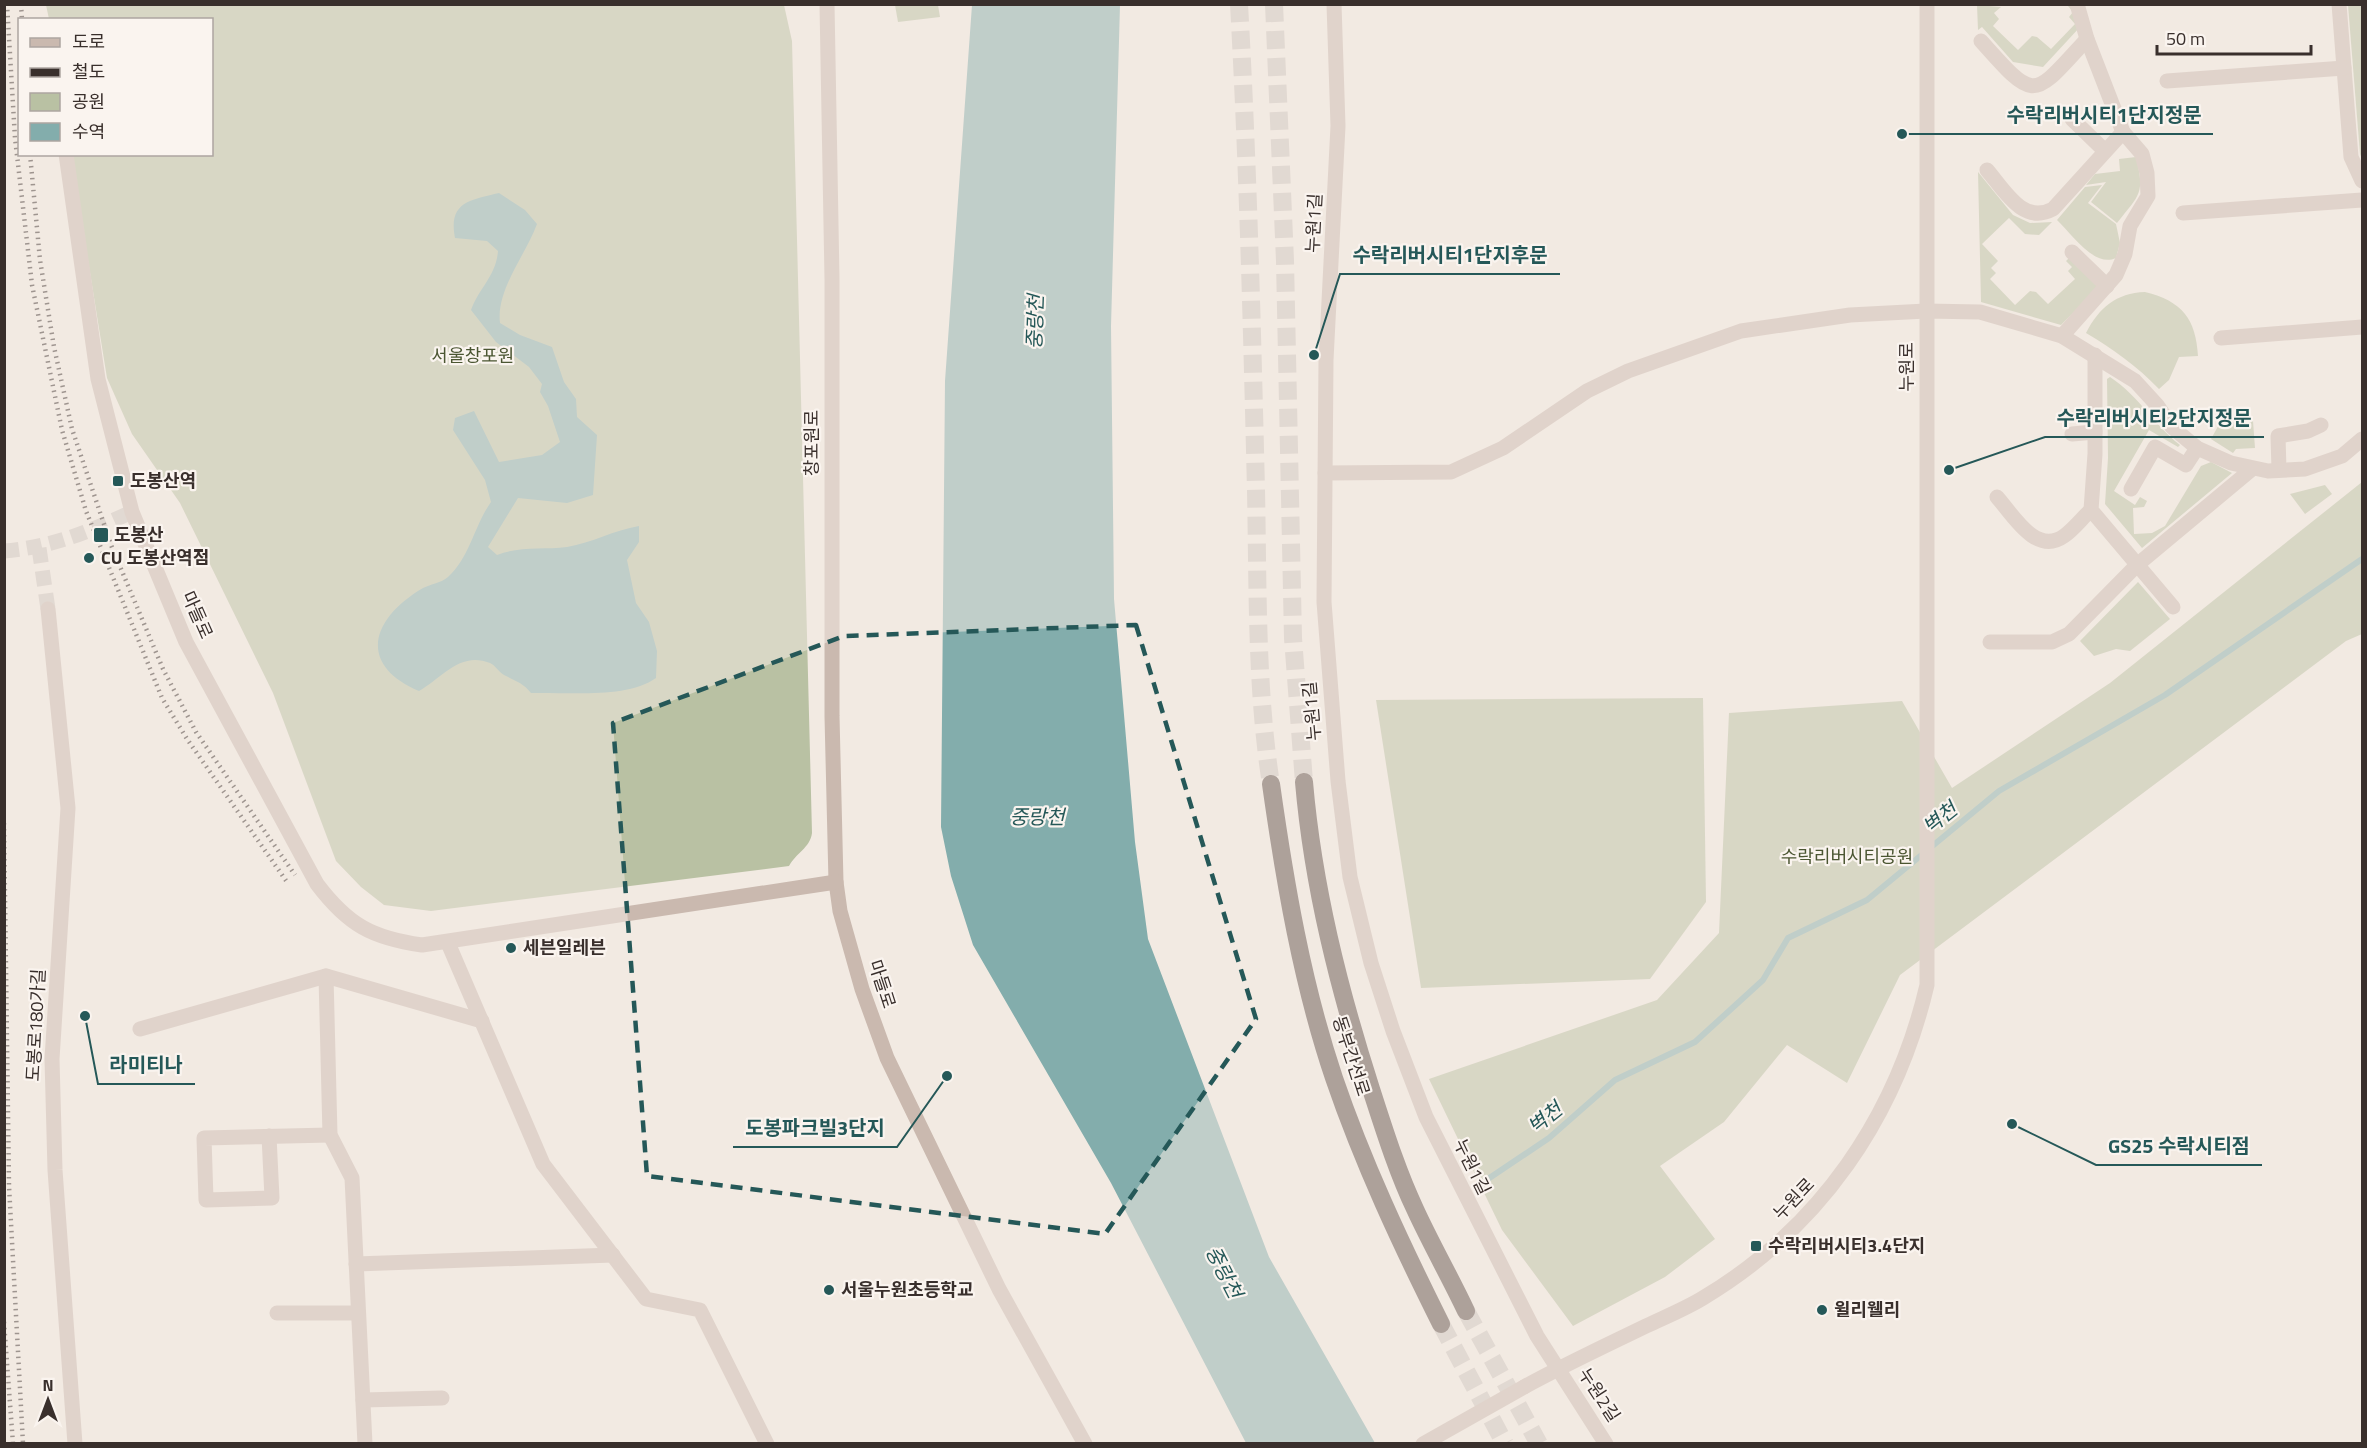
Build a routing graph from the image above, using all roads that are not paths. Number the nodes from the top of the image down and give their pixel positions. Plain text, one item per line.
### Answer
1 (827, 4) edge
2 (1334, 4) edge
3 (1927, 4) edge
4 (2076, 4) edge
5 (2339, 4) edge
6 (2086, 39) junction
7 (1981, 40) dead end
8 (2344, 68) junction
9 (2167, 81) dead end
10 (2072, 119) dead end
11 (2123, 132) junction
12 (2105, 151) junction
13 (66, 156) edge
14 (1987, 170) dead end
15 (2362, 181) edge
16 (2362, 200) edge
17 (2183, 213) dead end
18 (2072, 252) dead end
19 (2107, 286) junction
20 (1926, 311) junction
21 (2362, 327) edge
22 (2062, 336) junction
23 (2221, 338) dead end
24 (2095, 355) junction
25 (2320, 425) dead end
26 (2095, 432) junction
27 (2072, 434) dead end
28 (2362, 439) edge
29 (2197, 448) junction
30 (2252, 469) junction
31 (2279, 470) junction
32 (1325, 473) junction
33 (2131, 489) dead end
34 (1997, 497) dead end
35 (2091, 510) junction
36 (2138, 566) junction
37 (2173, 608) dead end
38 (48, 609) tunnel mouth
39 (1990, 642) dead end
40 (1304, 782) tunnel mouth
41 (1271, 784) tunnel mouth
42 (836, 882) junction
43 (448, 943) junction
44 (326, 976) junction
45 (482, 1022) junction
46 (140, 1029) dead end
47 (330, 1135) junction
48 (269, 1136) junction
49 (613, 1255) junction
50 (356, 1264) junction
51 (1466, 1311) tunnel mouth
52 (358, 1313) junction
53 (277, 1314) dead end
54 (1441, 1324) tunnel mouth
55 (1558, 1368) junction
56 (442, 1398) dead end
57 (363, 1400) junction
58 (75, 1443) edge
59 (365, 1443) edge
60 (767, 1443) edge
61 (1085, 1443) edge
62 (1423, 1443) edge
63 (1606, 1443) edge

1 - 42 street, 창포원로
2 - 32 street, 누원1길
3 - 20 street, 누원로
4 - 6 street
5 - 8 street
6 - 7 street
6 - 11 street
8 - 9 street
8 - 15 street
10 - 12 street
11 - 12 street
11 - 19 street
12 - 14 street
13 - 43 street, 마들로
16 - 17 street
18 - 19 street
19 - 22 street
20 - 22 street
20 - 32 street
20 - 55 street, 누원로
21 - 23 street
22 - 24 street
24 - 26 street
24 - 29 street
25 - 31 street
26 - 27 street
26 - 35 street
28 - 31 street
29 - 30 street
29 - 33 street
30 - 31 street
30 - 36 street
32 - 55 street, 누원1길
34 - 35 street
35 - 36 street
36 - 37 street
36 - 39 street
38 - 58 street, 도봉로180가길
40 - 51 highway, 동부간선로
41 - 54 highway, 동부간선로
42 - 43 street, 마들로
42 - 61 street, 마들로
43 - 45 street
44 - 45 street
44 - 46 street
44 - 47 street
45 - 49 street
47 - 48 street
47 - 50 street
48 - 48 street
49 - 50 street
49 - 60 street
50 - 52 street
52 - 53 street
52 - 57 street
55 - 62 street, 누원로, bridge
55 - 63 street, 누원2길
56 - 57 street
57 - 59 street

